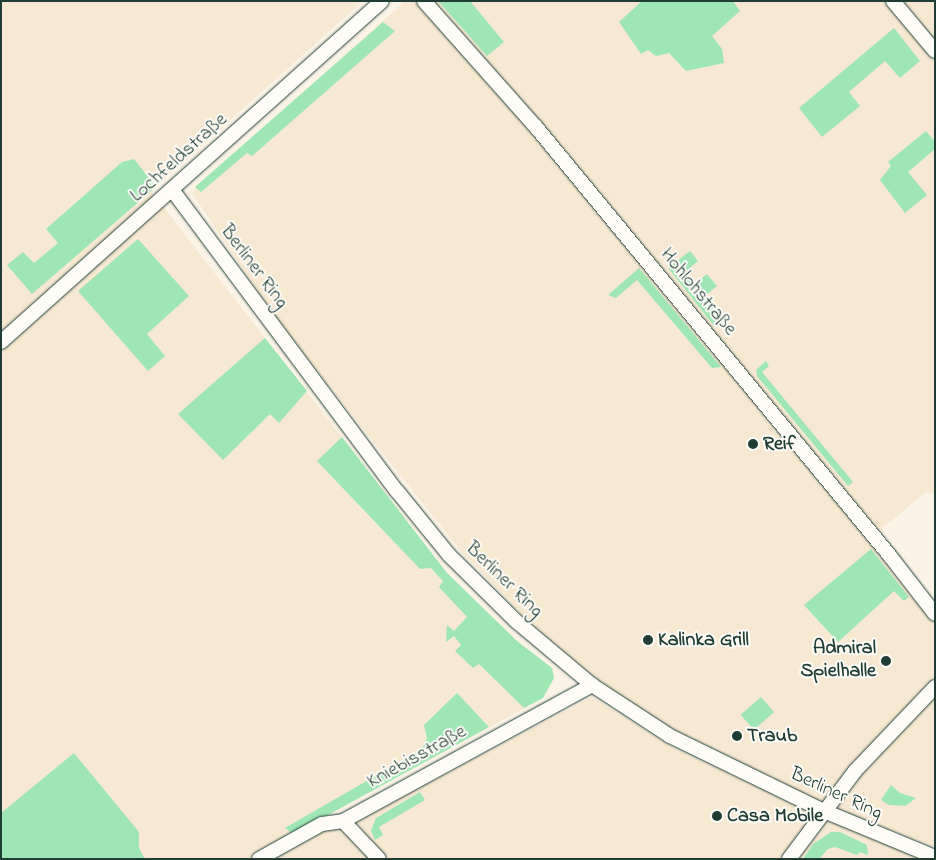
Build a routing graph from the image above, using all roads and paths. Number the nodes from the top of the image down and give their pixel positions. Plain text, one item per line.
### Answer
1 (382, 1) edge
2 (424, 1) edge
3 (893, 1) edge
4 (935, 51) edge
5 (173, 191) junction
6 (1, 342) edge
7 (935, 614) edge
8 (592, 685) junction
9 (935, 687) edge
10 (824, 811) junction
11 (343, 821) junction
12 (933, 855) edge
13 (259, 859) edge
14 (379, 859) edge
15 (789, 859) edge

1 - 5 street, Lochfeldstraße
2 - 7 street, Hohlohstraße
3 - 4 street
5 - 6 street, Lochfeldstraße
5 - 8 street, Berliner Ring
8 - 10 street, Berliner Ring
8 - 11 street, Kniebisstraße
9 - 10 street
10 - 12 street, Berliner Ring
10 - 15 street
11 - 13 street, Kniebisstraße
11 - 14 street

